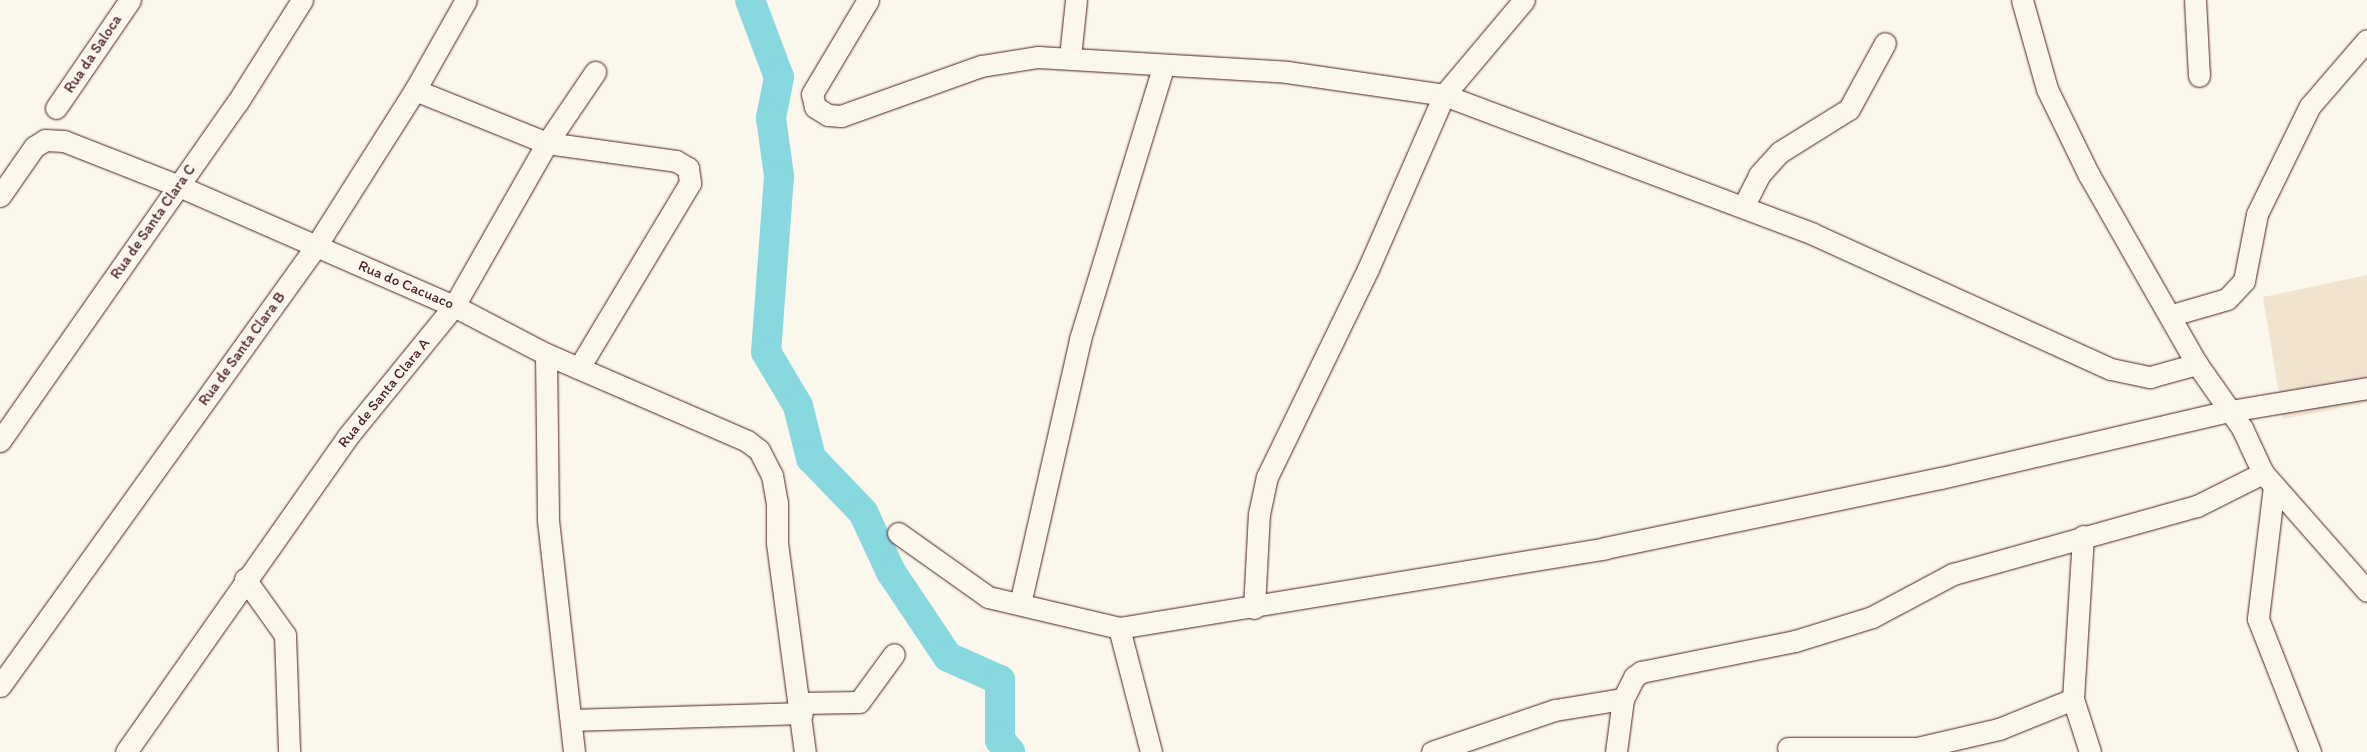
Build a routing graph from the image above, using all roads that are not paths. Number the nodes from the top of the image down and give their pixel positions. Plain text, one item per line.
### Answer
1 (130, 0) edge
2 (302, 0) edge
3 (466, 0) edge
4 (868, 0) edge
5 (1076, 0) edge
6 (1524, 0) edge
7 (2022, 0) edge
8 (2195, 0) edge
9 (2367, 40) edge
10 (1885, 43) dead end
11 (1070, 57) junction
12 (1162, 67) junction
13 (595, 72) dead end
14 (2199, 76) dead end
15 (415, 90) junction
16 (1444, 94) junction
17 (56, 108) dead end
18 (547, 143) junction
19 (179, 186) junction
20 (0, 196) edge
21 (1743, 207) junction
22 (316, 246) junction
23 (454, 306) junction
24 (2172, 315) junction
25 (546, 354) junction
26 (2197, 364) junction
27 (579, 368) junction
28 (2367, 388) edge
29 (2230, 411) junction
30 (0, 441) edge
31 (2268, 480) junction
32 (898, 533) dead end
33 (2083, 536) junction
34 (245, 579) junction
35 (2367, 591) edge
36 (1020, 604) junction
37 (1254, 608) junction
38 (1119, 628) junction
39 (894, 654) dead end
40 (0, 686) edge
41 (2073, 698) junction
42 (1623, 699) junction
43 (801, 708) junction
44 (572, 720) junction
45 (1788, 748) dead end
46 (126, 752) edge
47 (289, 752) edge
48 (574, 752) edge
49 (805, 752) edge
50 (1151, 752) edge
51 (1432, 752) edge
52 (1616, 752) edge
53 (2090, 752) edge
54 (2310, 752) edge

1 - 17 street, Rua da Saloca
2 - 19 street, Rua de Santa Clara C
3 - 15 street, Rua de Santa Clara B
4 - 11 street
5 - 11 street
6 - 16 street
7 - 24 street
8 - 14 street
9 - 24 street
10 - 21 street
11 - 12 street
12 - 16 street
12 - 36 street
13 - 18 street, Rua de Santa Clara A
15 - 18 street
15 - 22 street, Rua de Santa Clara B
16 - 21 street
16 - 37 street
18 - 23 street, Rua de Santa Clara A
18 - 27 street
19 - 20 street, Rua do Cacuaco
19 - 22 street, Rua do Cacuaco
19 - 30 street, Rua de Santa Clara C
21 - 26 street
22 - 23 street, Rua do Cacuaco
22 - 40 street, Rua de Santa Clara B
23 - 25 street, Rua do Cacuaco
23 - 34 street, Rua de Santa Clara A
24 - 26 street
25 - 27 street, Rua do Cacuaco
25 - 44 street
26 - 29 street
27 - 43 street, Rua do Cacuaco
28 - 29 street
29 - 31 street
29 - 37 street
31 - 33 street
31 - 35 street
31 - 54 street
32 - 36 street
33 - 41 street
33 - 42 street
34 - 46 street, Rua de Santa Clara A
34 - 47 street
36 - 38 street
37 - 38 street
38 - 50 street
39 - 43 street
41 - 45 street
41 - 53 street
42 - 51 street
42 - 52 street
43 - 44 street
43 - 49 street
44 - 48 street

